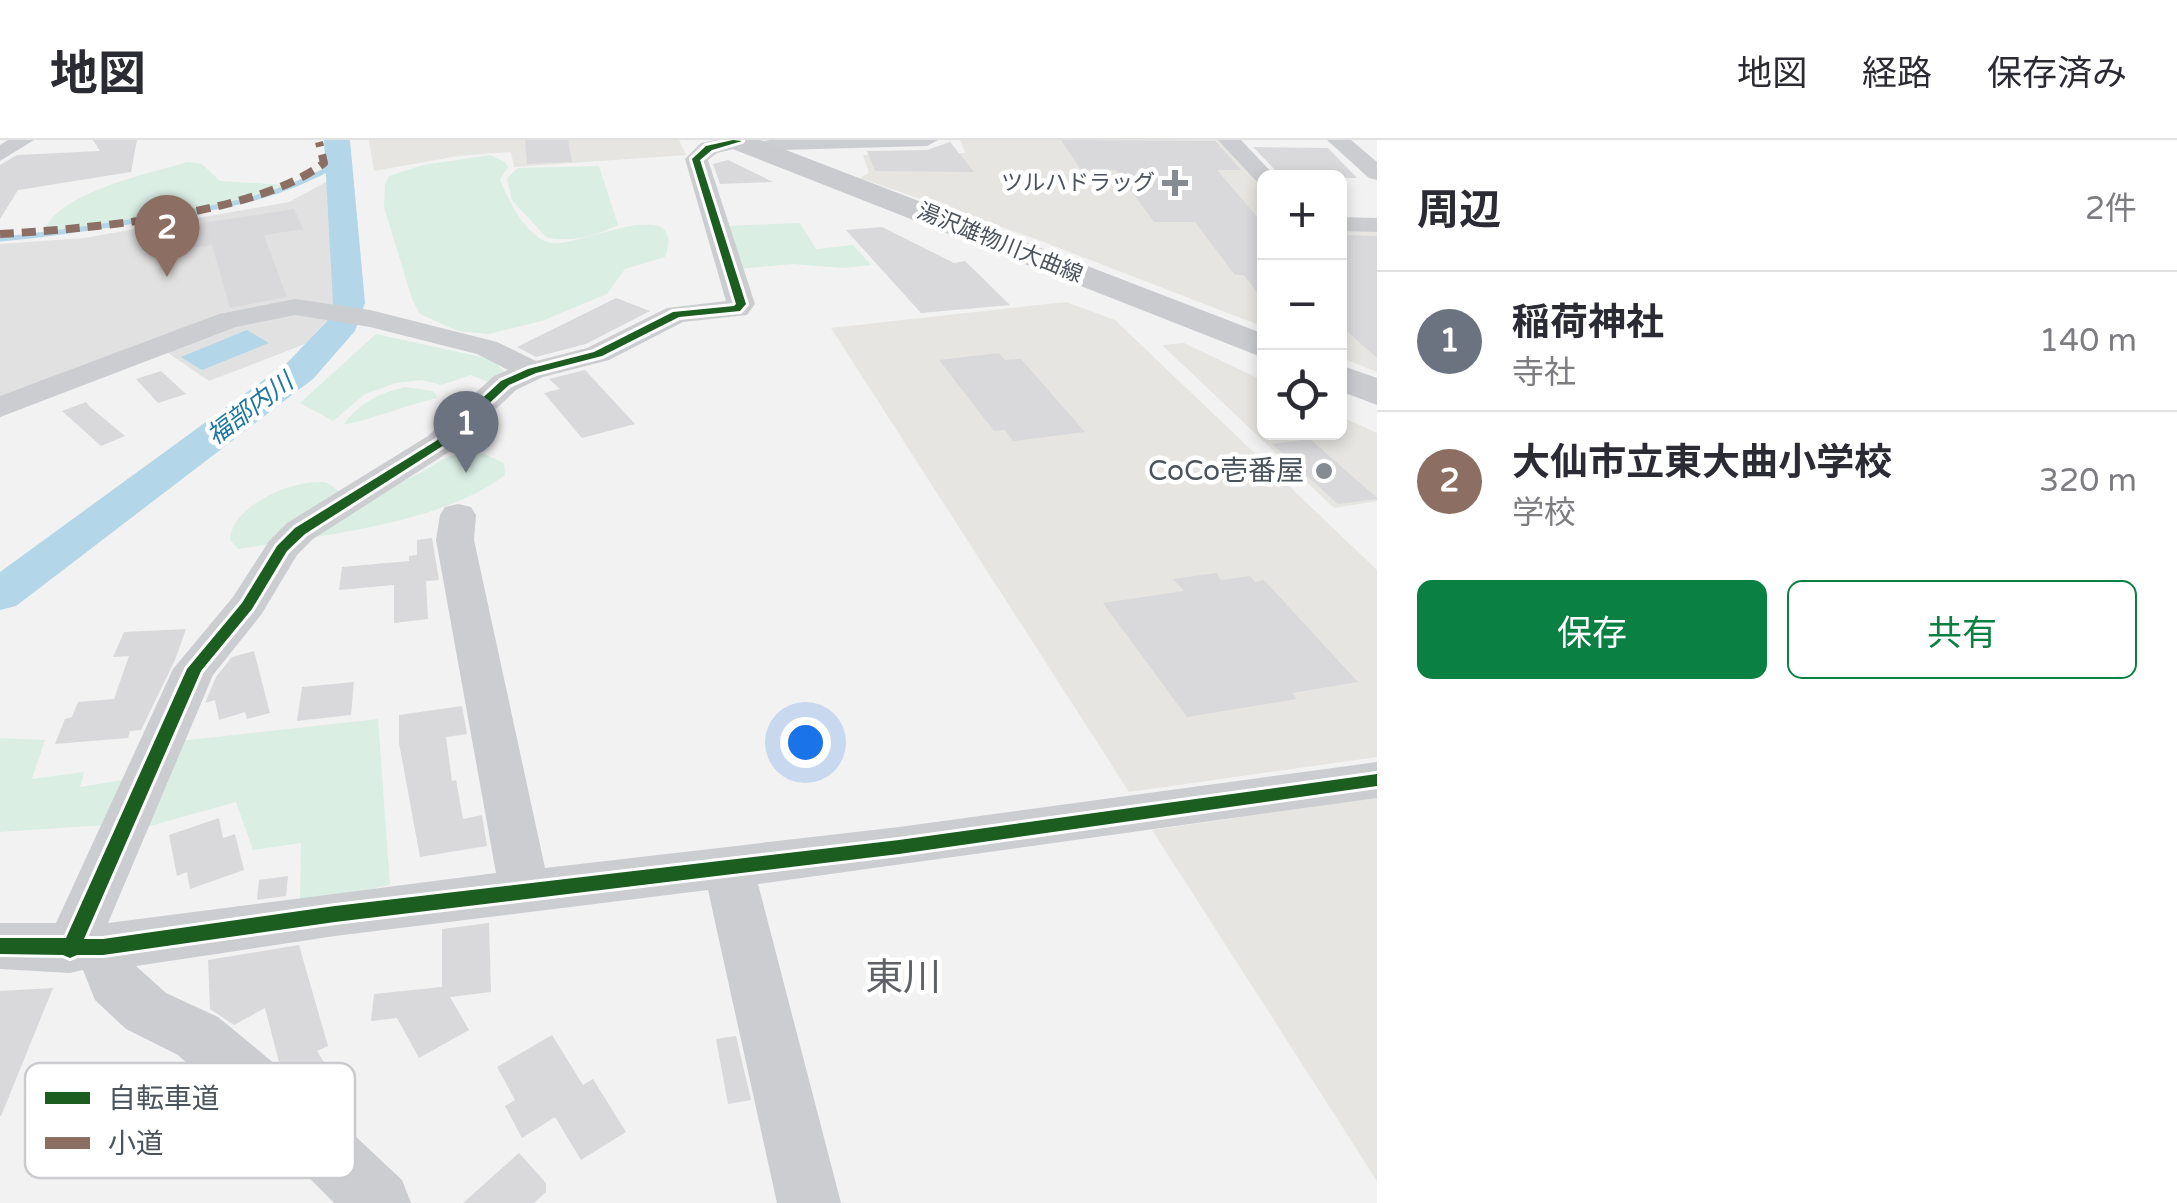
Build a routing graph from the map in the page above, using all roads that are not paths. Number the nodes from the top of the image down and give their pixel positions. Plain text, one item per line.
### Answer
1 (24, 140) edge
2 (927, 140) edge
3 (1229, 140) edge
4 (1338, 140) edge
5 (855, 141) edge
6 (744, 144) edge
7 (0, 154) edge
8 (1258, 170) edge
9 (1377, 173) edge
10 (1347, 224) edge
11 (1377, 224) edge
12 (1257, 345) edge
13 (532, 372) junction
14 (1347, 380) edge
15 (1377, 393) edge
16 (0, 408) edge
17 (458, 515) dead end
18 (1377, 780) edge
19 (728, 866) junction
20 (526, 891) junction
21 (0, 946) edge
22 (86, 949) junction
23 (229, 1063) edge
24 (353, 1178) edge
25 (379, 1203) edge
26 (809, 1203) edge

1 - 7 street
2 - 5 street
3 - 8 street
4 - 9 street
5 - 6 street
6 - 12 main road, 湯沢雄物川大曲線
6 - 13 street
10 - 11 street
13 - 16 street
13 - 22 street
14 - 15 main road
17 - 20 street
18 - 19 street
19 - 20 street
19 - 26 street
20 - 22 street
21 - 22 street
22 - 23 street
24 - 25 street

